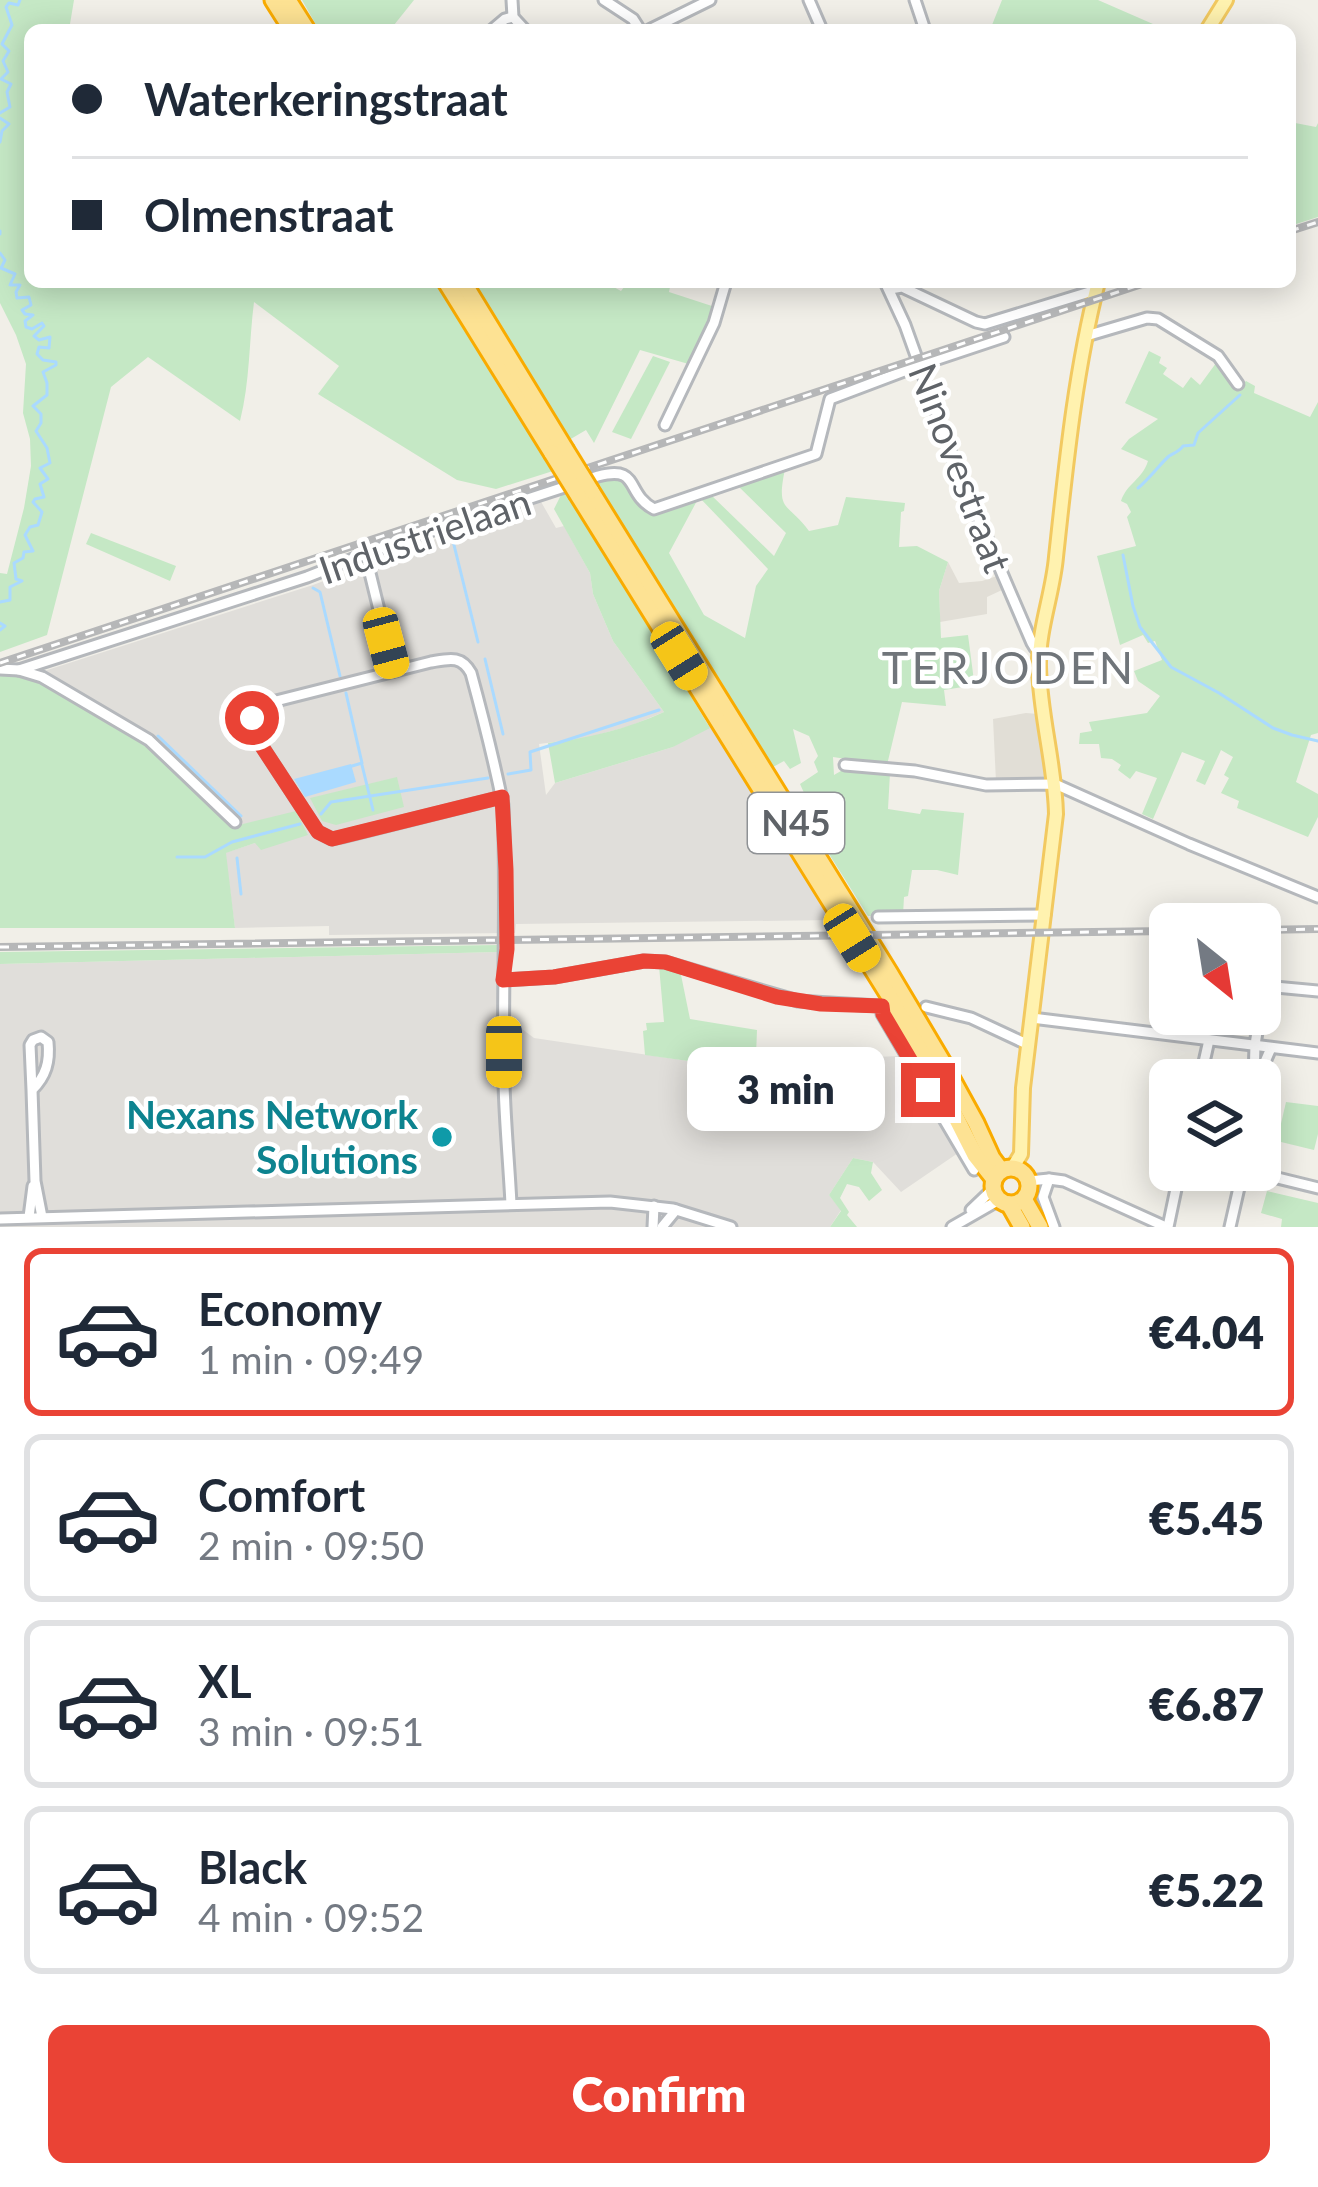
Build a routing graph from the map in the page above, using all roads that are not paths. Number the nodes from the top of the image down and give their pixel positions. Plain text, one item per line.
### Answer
1 (512, 0) edge
2 (604, 0) edge
3 (710, 0) edge
4 (513, 16) junction
5 (500, 24) edge
6 (520, 24) edge
7 (638, 24) edge
8 (658, 24) edge
9 (450, 288) edge
10 (466, 288) edge
11 (724, 288) edge
12 (888, 288) edge
13 (904, 288) edge
14 (1091, 288) edge
15 (1097, 288) edge
16 (1086, 336) junction
17 (1004, 338) dead end
18 (920, 365) junction
19 (1238, 384) dead end
20 (665, 424) dead end
21 (559, 451) junction
22 (584, 493) junction
23 (369, 569) dead end
24 (1040, 649) junction
25 (0, 669) edge
26 (19, 670) junction
27 (394, 671) junction
28 (845, 765) dead end
29 (1055, 784) junction
30 (502, 797) junction
31 (235, 822) dead end
32 (1318, 897) edge
33 (1045, 915) junction
34 (878, 917) dead end
35 (503, 980) junction
36 (1318, 992) edge
37 (888, 1002) junction
38 (926, 1007) dead end
39 (1032, 1018) junction
40 (1209, 1040) junction
41 (1029, 1045) junction
42 (1255, 1045) junction
43 (1270, 1048) junction
44 (1318, 1053) edge
45 (1205, 1059) edge
46 (1255, 1059) edge
47 (1265, 1059) edge
48 (32, 1090) junction
49 (974, 1170) dead end
50 (1048, 1179) junction
51 (1281, 1179) edge
52 (35, 1181) junction
53 (1009, 1184) junction
54 (1318, 1188) edge
55 (1175, 1191) edge
56 (1238, 1191) edge
57 (511, 1204) junction
58 (654, 1206) junction
59 (676, 1210) junction
60 (159, 1214) junction
61 (29, 1217) junction
62 (42, 1217) junction
63 (0, 1219) edge
64 (1229, 1224) edge
65 (160, 1227) edge
66 (657, 1227) edge
67 (730, 1227) edge
68 (952, 1227) edge
69 (1022, 1227) edge
70 (1040, 1227) edge
71 (1054, 1227) edge
72 (1167, 1227) edge

1 - 4 street
2 - 7 street
3 - 8 street
4 - 5 street
4 - 6 street
9 - 21 highway, N45
10 - 21 highway, N45
11 - 20 street
12 - 18 street, Ninovestraat
13 - 14 street
15 - 16 main road
16 - 19 street
16 - 24 main road
17 - 18 street
18 - 24 street, Ninovestraat
18 - 26 street, Industrielaan
21 - 22 highway, N45, bridge
22 - 37 highway, N45
22 - 53 highway, N45
23 - 27 street
24 - 29 main road
25 - 26 street
26 - 31 street
27 - 30 street
27 - 30 street
28 - 29 street
29 - 32 street
29 - 33 main road
30 - 35 street
33 - 34 street
33 - 39 main road
35 - 37 street
35 - 57 street
36 - 42 street
37 - 49 street
37 - 53 highway, N45
38 - 41 street
39 - 40 street
39 - 41 main road
40 - 42 street
40 - 45 street
41 - 53 main road
42 - 43 street
42 - 46 street
43 - 44 street
43 - 47 street
48 - 48 street
48 - 52 street
50 - 53 street
50 - 71 street
50 - 72 street
51 - 54 street
52 - 61 street
52 - 62 street
53 - 68 street
53 - 69 highway, N45
53 - 70 highway, N45
55 - 72 street
56 - 64 street
57 - 58 street
57 - 60 street
58 - 59 street
58 - 66 street
59 - 66 street
59 - 67 street
60 - 62 street
60 - 65 street
61 - 62 street
61 - 63 street

